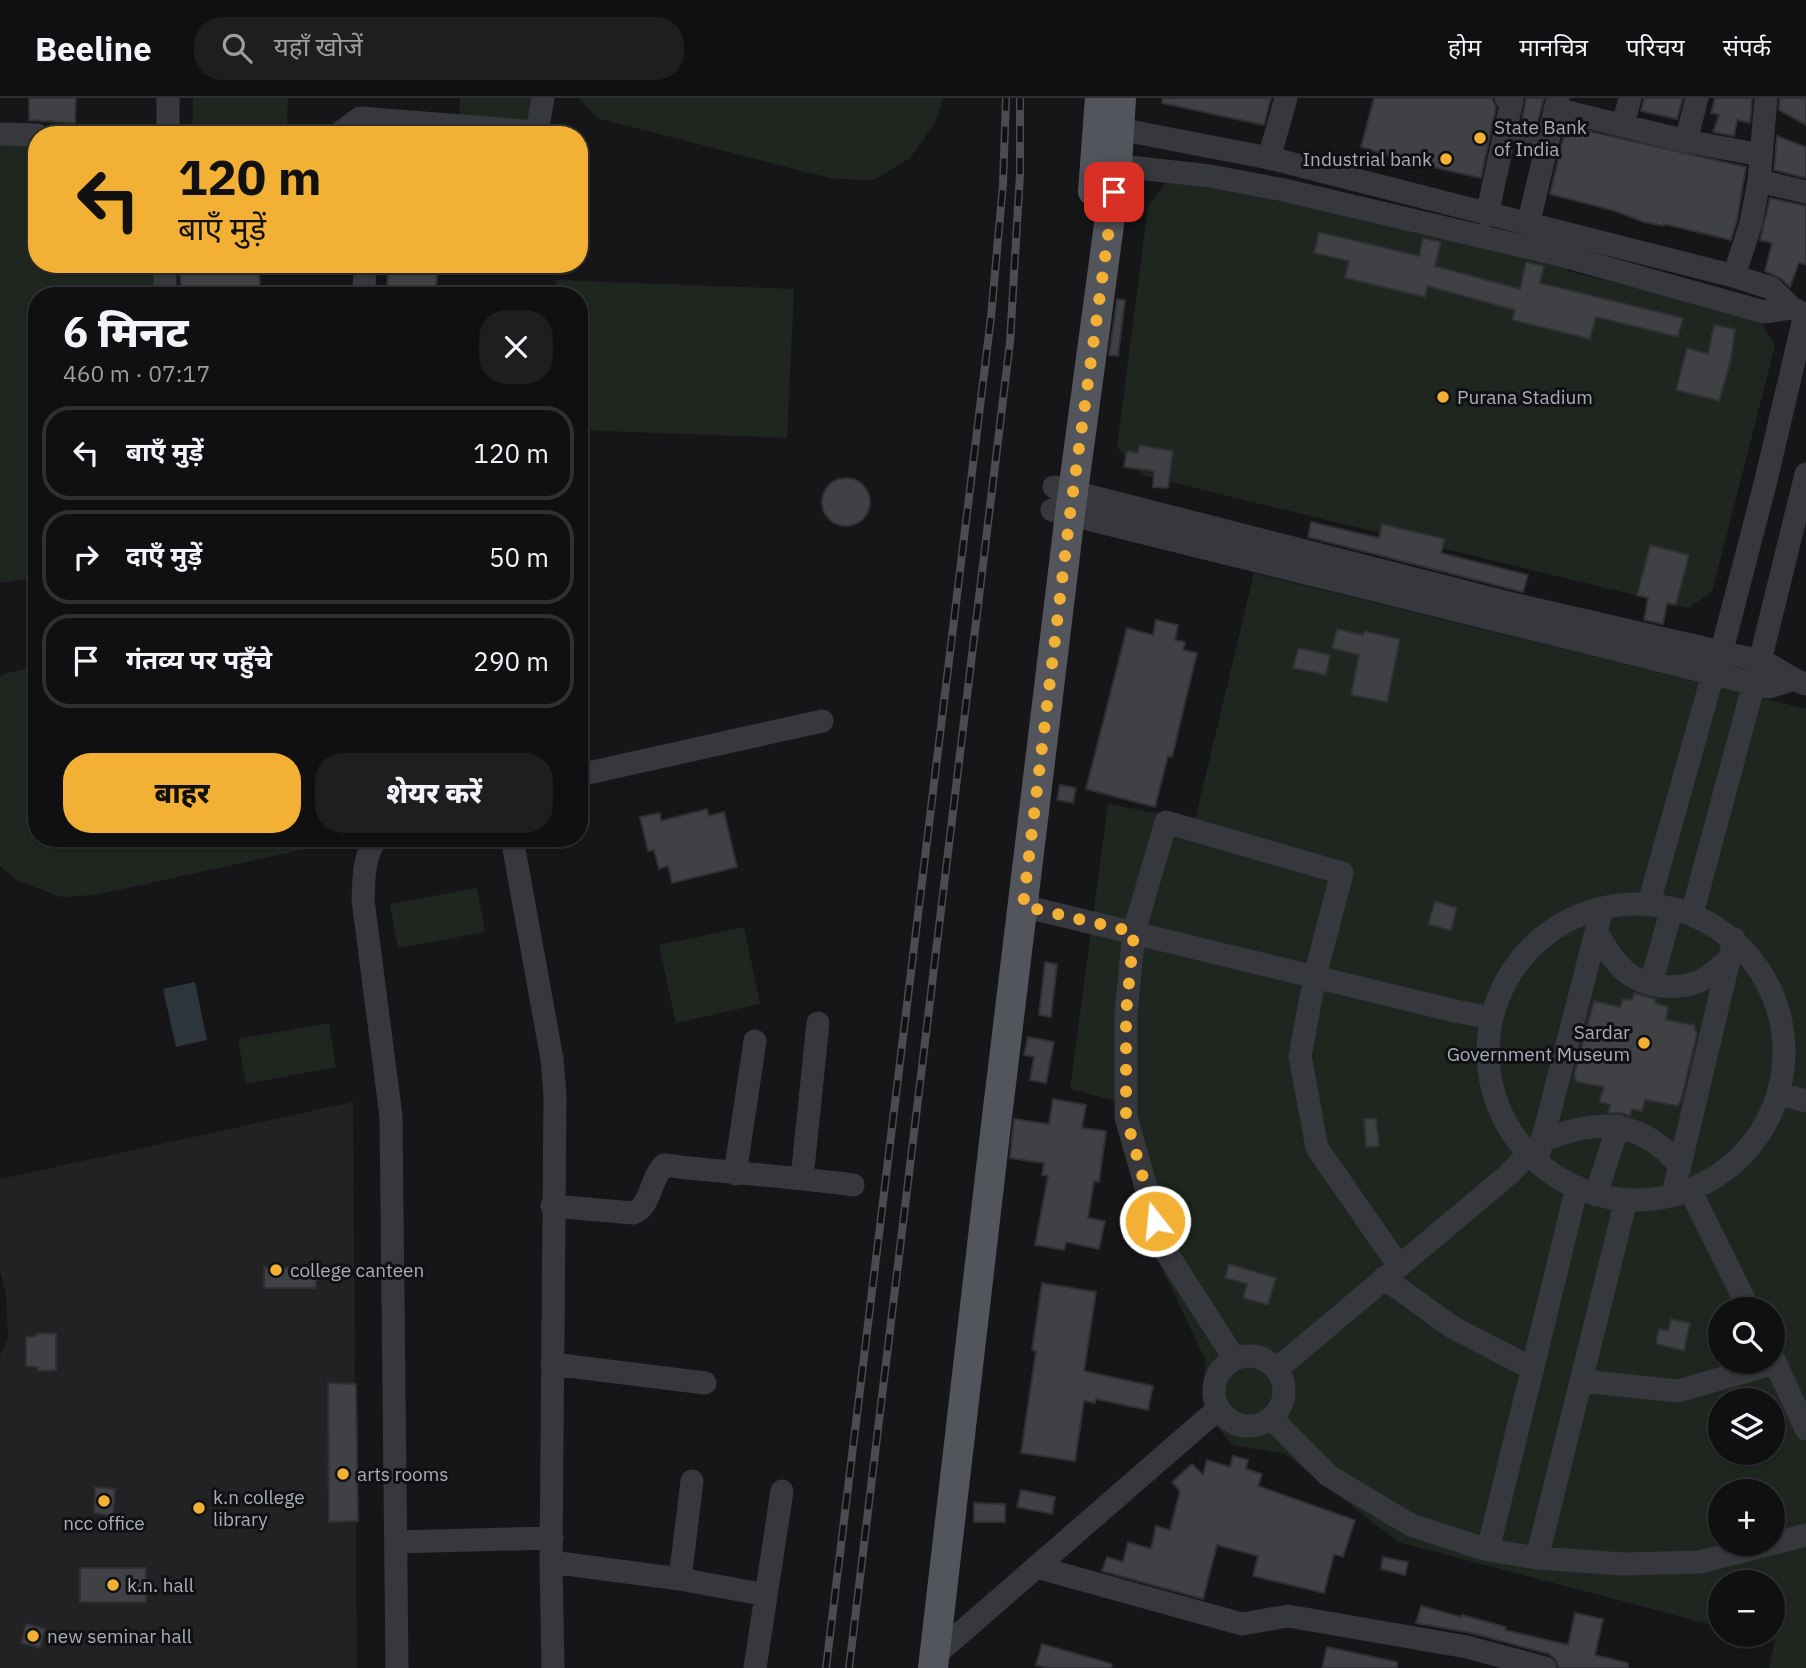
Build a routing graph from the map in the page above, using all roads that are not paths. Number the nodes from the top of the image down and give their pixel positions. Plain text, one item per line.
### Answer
1 (168, 98) edge
2 (543, 98) edge
3 (1121, 98) edge
4 (1286, 98) edge
5 (1506, 98) edge
6 (1630, 98) edge
7 (1697, 98) edge
8 (1766, 98) edge
9 (1557, 104) edge
10 (1107, 118) edge
11 (169, 126) edge
12 (538, 126) edge
13 (1623, 126) junction
14 (1505, 132) junction
15 (0, 134) edge
16 (28, 135) edge
17 (1548, 141) junction
18 (1686, 141) junction
19 (1761, 155) junction
20 (1269, 158) junction
21 (1107, 164) junction
22 (1759, 181) junction
23 (1806, 192) edge
24 (1487, 215) junction
25 (1528, 225) junction
26 (1734, 276) junction
27 (1801, 312) edge
28 (1766, 480) junction
29 (1804, 483) edge
30 (1062, 501) junction
31 (1760, 662) junction
32 (1717, 664) junction
33 (1798, 682) edge
34 (1754, 684) junction
35 (822, 721) dead end
36 (588, 773) edge
37 (370, 847) edge
38 (514, 847) edge
39 (1648, 903) junction
40 (1023, 906) junction
41 (1602, 909) junction
42 (1682, 911) junction
43 (1134, 932) junction
44 (1596, 932) junction
45 (1731, 949) junction
46 (1315, 976) junction
47 (1651, 984) junction
48 (1493, 1018) junction
49 (818, 1023) dead end
50 (755, 1041) dead end
51 (1778, 1094) junction
52 (1806, 1101) edge
53 (1619, 1126) junction
54 (1536, 1152) junction
55 (1680, 1166) junction
56 (735, 1174) junction
57 (802, 1178) junction
58 (853, 1185) dead end
59 (1586, 1191) junction
60 (1682, 1192) junction
61 (1626, 1200) junction
62 (552, 1206) junction
63 (1391, 1272) junction
64 (1742, 1297) edge
65 (1234, 1358) junction
66 (552, 1364) junction
67 (1277, 1369) junction
68 (1533, 1370) junction
69 (1731, 1374) edge
70 (1780, 1374) edge
71 (1581, 1381) junction
72 (705, 1383) dead end
73 (1218, 1409) junction
74 (1271, 1418) junction
75 (1806, 1429) edge
76 (692, 1481) dead end
77 (782, 1492) dead end
78 (1806, 1535) edge
79 (552, 1538) junction
80 (396, 1542) junction
81 (1488, 1550) junction
82 (1537, 1558) junction
83 (551, 1562) junction
84 (1036, 1567) junction
85 (680, 1579) junction
86 (766, 1595) junction
87 (928, 1664) edge
88 (397, 1668) edge
89 (553, 1668) edge
90 (755, 1668) edge
91 (1545, 1668) edge

1 - 11 street
2 - 12 street
3 - 10 main road
4 - 20 street
5 - 14 street
6 - 13 street
7 - 18 street
8 - 19 street
9 - 13 street
9 - 17 street
10 - 20 street
10 - 21 main road
13 - 18 street
14 - 17 street
14 - 24 street
15 - 16 street
17 - 25 street
18 - 19 street
19 - 22 street
20 - 24 street
21 - 27 street
21 - 30 main road
22 - 23 street
22 - 26 street
24 - 25 street
25 - 26 street
26 - 27 street
27 - 28 street
28 - 29 street
28 - 32 street
29 - 31 street
30 - 32 street
30 - 40 main road
30 - 87 main road
31 - 32 street
31 - 33 street
31 - 34 street
32 - 34 street
32 - 39 street
33 - 34 street
34 - 42 street
35 - 36 street
37 - 80 street
38 - 62 street
39 - 41 street
39 - 42 street
40 - 43 street
40 - 87 main road
41 - 44 street
41 - 48 street
42 - 45 street
42 - 47 street
43 - 46 street
43 - 46 street
43 - 65 street
44 - 47 street
44 - 54 street
45 - 47 street
45 - 51 street
45 - 55 street
46 - 48 street
46 - 63 street
48 - 54 street
49 - 57 street
50 - 56 street
51 - 52 street
51 - 60 street
53 - 54 street
53 - 55 street
53 - 59 street
54 - 59 street
54 - 63 street
55 - 60 street
56 - 57 street
56 - 62 street
57 - 58 street
59 - 61 street
59 - 68 street
60 - 61 street
60 - 64 street
61 - 71 street
62 - 66 street
63 - 67 street
63 - 68 street
65 - 67 street
65 - 73 street
66 - 72 street
66 - 79 street
67 - 74 street
68 - 81 street
69 - 71 street
70 - 75 street
71 - 82 street
73 - 74 street
73 - 84 street
74 - 81 street
76 - 85 street
77 - 86 street
78 - 82 street
79 - 80 street
79 - 83 street
80 - 88 street
81 - 82 street
83 - 85 street
83 - 89 street
84 - 87 street
84 - 91 street
85 - 86 street
86 - 90 street

